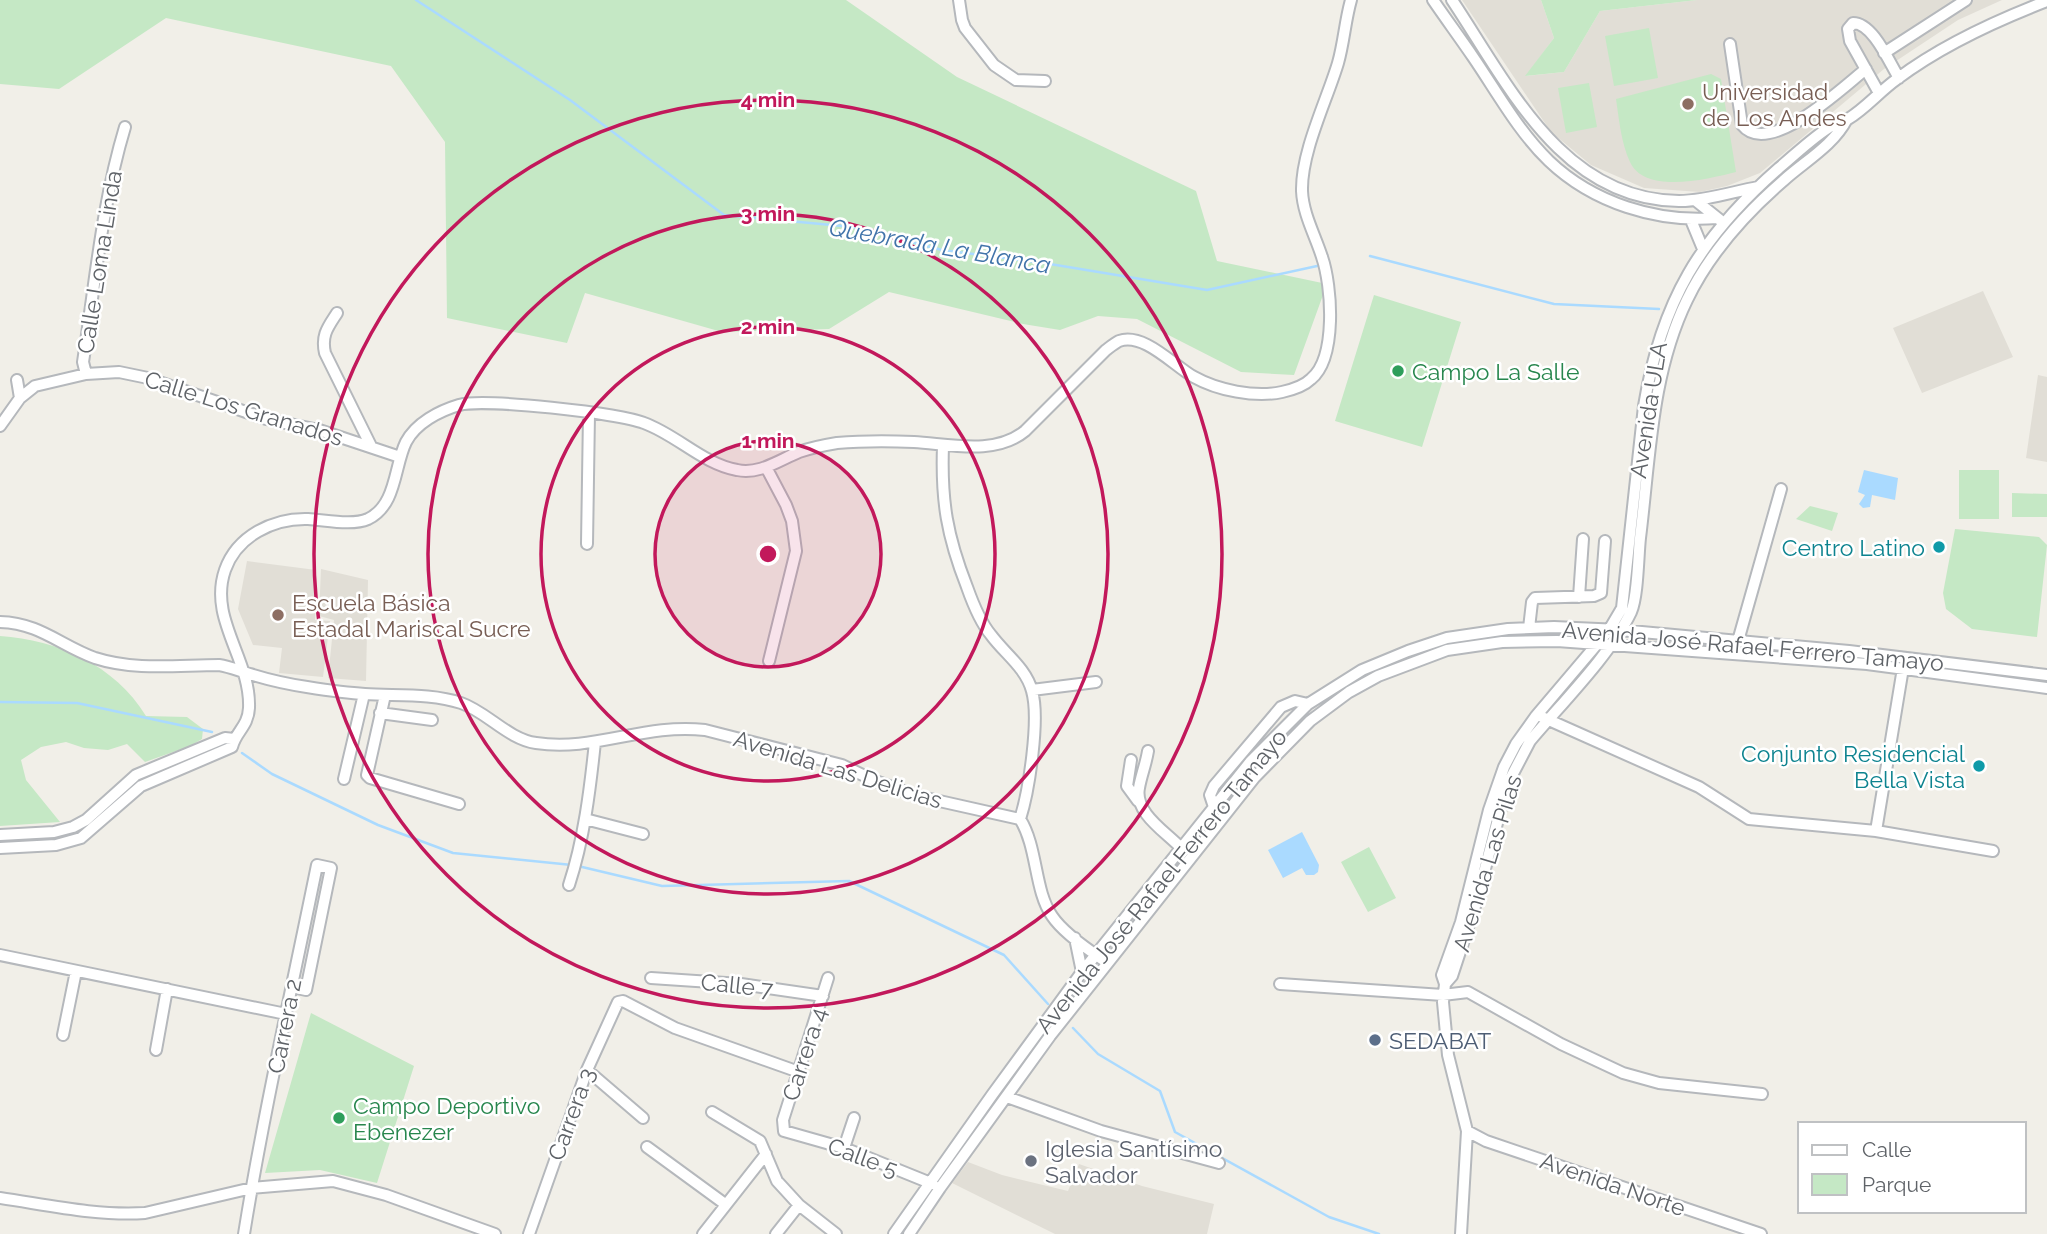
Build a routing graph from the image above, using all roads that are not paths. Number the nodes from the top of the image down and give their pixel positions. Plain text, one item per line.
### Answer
1 (959, 0) edge
2 (1351, 0) edge
3 (1433, 0) edge
4 (1452, 0) edge
5 (1966, 0) edge
6 (2047, 1) edge
7 (1730, 44) dead end
8 (1884, 53) junction
9 (1866, 69) junction
10 (1899, 78) junction
11 (1045, 81) dead end
12 (1880, 93) junction
13 (1847, 119) junction
14 (125, 127) dead end
15 (1758, 187) junction
16 (1695, 200) junction
17 (1691, 220) junction
18 (1720, 220) junction
19 (1734, 229) junction
20 (1703, 249) junction
21 (337, 313) dead end
22 (86, 374) junction
23 (17, 380) dead end
24 (20, 398) junction
25 (589, 414) junction
26 (0, 426) edge
27 (371, 446) junction
28 (943, 446) junction
29 (401, 457) junction
30 (766, 467) junction
31 (1781, 489) dead end
32 (1583, 540) dead end
33 (1605, 541) dead end
34 (587, 544) dead end
35 (1579, 597) junction
36 (0, 622) edge
37 (1529, 628) junction
38 (1615, 630) junction
39 (1738, 640) junction
40 (1598, 643) junction
41 (1611, 644) junction
42 (769, 661) dead end
43 (1903, 668) junction
44 (246, 673) junction
45 (2047, 675) edge
46 (1096, 682) dead end
47 (2047, 688) edge
48 (1032, 690) junction
49 (364, 694) junction
50 (385, 695) junction
51 (1308, 704) junction
52 (380, 713) junction
53 (1537, 714) junction
54 (432, 720) dead end
55 (1547, 720) junction
56 (234, 739) junction
57 (595, 742) junction
58 (1147, 751) dead end
59 (1131, 760) dead end
60 (344, 779) dead end
61 (1138, 801) junction
62 (459, 804) dead end
63 (1214, 807) junction
64 (585, 819) junction
65 (1020, 819) junction
66 (1876, 831) junction
67 (643, 834) dead end
68 (0, 835) edge
69 (0, 848) edge
70 (1181, 848) junction
71 (1993, 851) dead end
72 (317, 865) dead end
73 (569, 885) dead end
74 (1075, 938) junction
75 (0, 955) edge
76 (1096, 955) junction
77 (1107, 962) junction
78 (76, 971) junction
79 (1082, 972) junction
80 (651, 978) dead end
81 (828, 978) dead end
82 (1280, 984) dead end
83 (167, 989) junction
84 (1444, 990) junction
85 (823, 996) junction
86 (286, 1014) junction
87 (63, 1035) dead end
88 (156, 1050) dead end
89 (587, 1070) junction
90 (799, 1072) junction
91 (1762, 1094) dead end
92 (1007, 1097) junction
93 (712, 1112) dead end
94 (643, 1118) dead end
95 (854, 1118) dead end
96 (784, 1131) joint
97 (1467, 1131) junction
98 (647, 1147) dead end
99 (844, 1149) junction
100 (766, 1154) junction
101 (1219, 1163) dead end
102 (935, 1185) junction
103 (252, 1188) junction
104 (0, 1198) edge
105 (725, 1204) junction
106 (799, 1205) junction
107 (244, 1234) edge
108 (495, 1234) edge
109 (529, 1234) edge
110 (703, 1234) edge
111 (776, 1234) edge
112 (836, 1234) edge
113 (894, 1234) edge
114 (909, 1234) edge
115 (1461, 1234) edge
116 (1760, 1234) edge

1 - 11 street
2 - 28 street
3 - 17 street
4 - 16 street
5 - 8 street
6 - 10 street, Avenida ULA
7 - 9 street
8 - 9 street
8 - 10 street
9 - 12 street
10 - 12 street, Avenida ULA
12 - 13 street, Avenida ULA
13 - 15 street, Avenida ULA
13 - 19 street, Avenida ULA
14 - 22 street, Calle Loma Linda
15 - 16 street
15 - 18 street, Avenida ULA
16 - 18 street
17 - 18 street
17 - 20 street
18 - 19 street
18 - 20 street, Avenida ULA
19 - 38 street, Avenida ULA
20 - 38 street, Avenida ULA
21 - 27 street
22 - 24 street, Calle Loma Linda
22 - 27 street, Calle Los Granados
23 - 24 street
24 - 26 street, Calle Loma Linda
25 - 29 street
25 - 30 street
25 - 34 street
27 - 29 street, Calle Los Granados
28 - 30 street
28 - 48 street
29 - 44 street
30 - 42 street
31 - 39 street
32 - 35 street
33 - 35 street
35 - 37 street
36 - 44 street, Avenida Las Delicias
37 - 38 street, Avenida José Rafael Ferrero Tamayo
37 - 51 street, Avenida José Rafael Ferrero Tamayo
38 - 39 street, Avenida José Rafael Ferrero Tamayo
38 - 40 street, Avenida ULA
38 - 41 street, Avenida ULA
39 - 45 street, Avenida José Rafael Ferrero Tamayo
40 - 41 street, Avenida José Rafael Ferrero Tamayo
40 - 53 street, Avenida Las Pilas
40 - 77 street, Avenida José Rafael Ferrero Tamayo
41 - 43 street, Avenida José Rafael Ferrero Tamayo
41 - 55 street, Avenida Las Pilas
43 - 47 street, Avenida José Rafael Ferrero Tamayo
43 - 66 street
44 - 49 street, Avenida Las Delicias
44 - 56 street
46 - 48 street
48 - 65 street
49 - 50 street, Avenida Las Delicias
49 - 60 street
50 - 52 street
50 - 57 street, Avenida Las Delicias
51 - 63 street, Avenida José Rafael Ferrero Tamayo
51 - 63 street
52 - 54 street
52 - 62 street
53 - 55 street
53 - 84 street, Avenida Las Pilas
55 - 66 street
55 - 84 street, Avenida Las Pilas
56 - 68 street
56 - 69 street
57 - 64 street
57 - 65 street, Avenida Las Delicias
58 - 61 street
59 - 61 street
61 - 70 street
63 - 70 street, Avenida José Rafael Ferrero Tamayo
64 - 67 street
64 - 73 street
65 - 74 street
66 - 71 street
70 - 76 street, Avenida José Rafael Ferrero Tamayo
72 - 86 street, Carrera 2
74 - 76 street
74 - 79 street
75 - 78 street
76 - 77 street
76 - 79 street, Avenida José Rafael Ferrero Tamayo
77 - 92 street, Avenida José Rafael Ferrero Tamayo
78 - 83 street
78 - 87 street
79 - 102 street, Avenida José Rafael Ferrero Tamayo
80 - 85 street, Calle 7
81 - 85 street, Carrera 4
82 - 84 street
83 - 86 street
83 - 88 street
84 - 91 street
84 - 97 street, Avenida Las Pilas
85 - 90 street, Carrera 4
86 - 103 street, Carrera 2
89 - 90 street, Carrera 3
89 - 94 street
89 - 109 street, Carrera 3
90 - 96 street, Carrera 4
92 - 101 street
92 - 102 street, Avenida José Rafael Ferrero Tamayo
93 - 100 street
95 - 99 street
96 - 99 street, Calle 5
97 - 115 street, Avenida Las Pilas
97 - 116 street, Avenida Norte
98 - 105 street
99 - 102 street, Calle 5
100 - 105 street
100 - 106 street
102 - 113 street, Avenida José Rafael Ferrero Tamayo
102 - 114 street, Avenida José Rafael Ferrero Tamayo
103 - 104 street
103 - 107 street, Carrera 2
103 - 108 street
105 - 110 street
106 - 111 street
106 - 112 street

